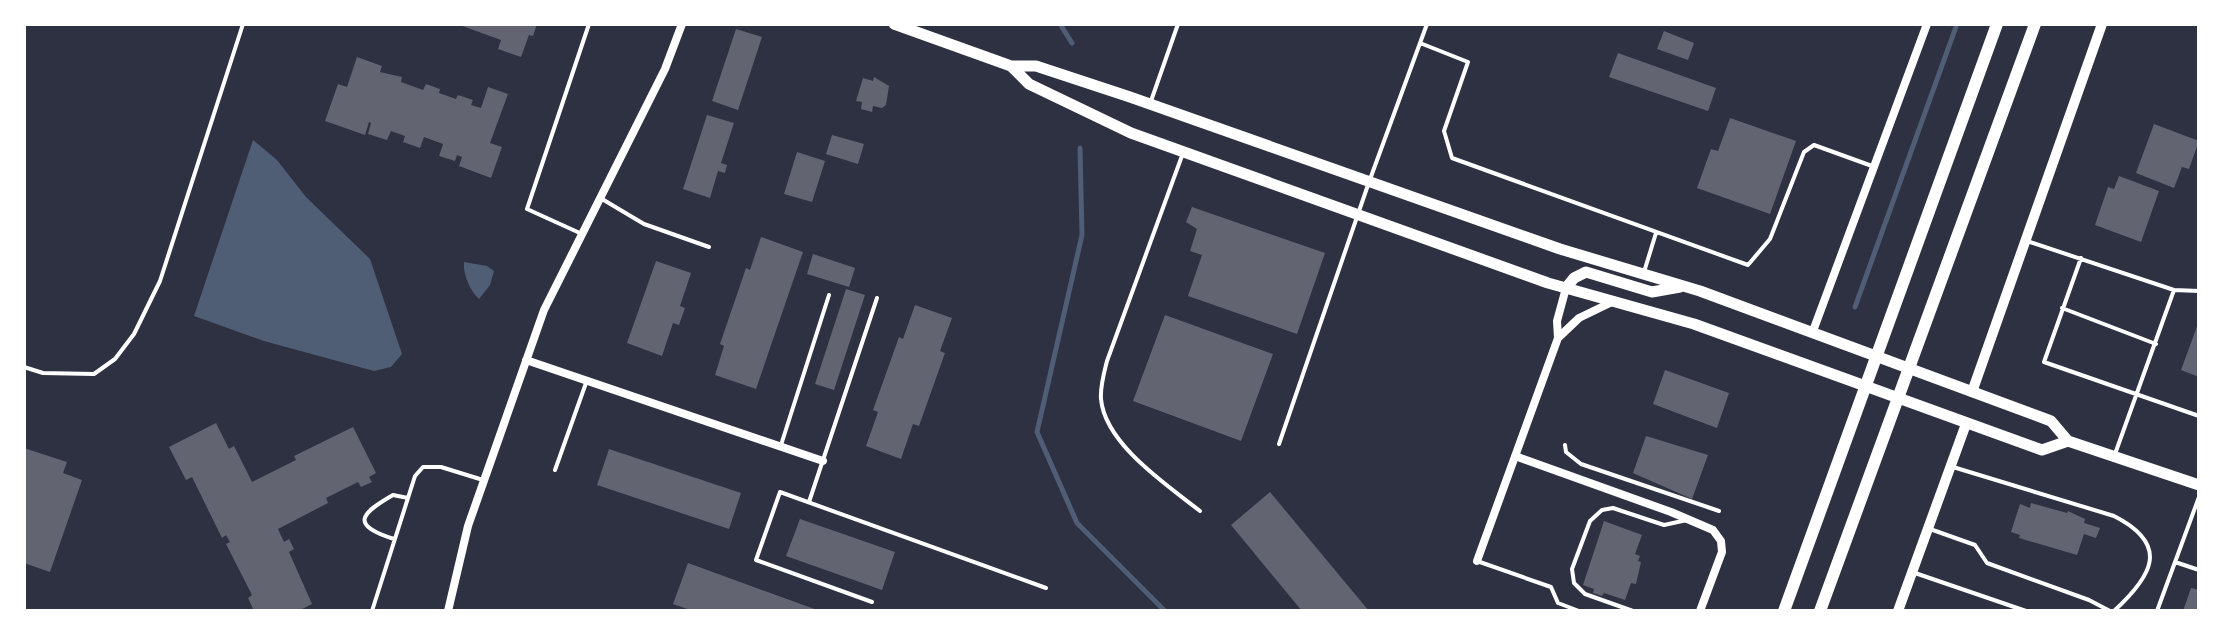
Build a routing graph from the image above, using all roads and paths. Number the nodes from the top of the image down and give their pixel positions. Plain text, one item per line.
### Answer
1 (243, 24) edge
2 (589, 24) edge
3 (682, 24) edge
4 (894, 24) edge
5 (1178, 24) edge
6 (1427, 24) edge
7 (1927, 24) edge
8 (1997, 24) edge
9 (2035, 24) edge
10 (2102, 24) edge
11 (1420, 43) junction
12 (1011, 66) junction
13 (1150, 104) junction
14 (1184, 152) junction
15 (1875, 167) junction
16 (1369, 182) junction
17 (600, 198) junction
18 (1359, 216) junction
19 (1656, 233) junction
20 (582, 234) junction
21 (2025, 240) junction
22 (709, 247) dead end
23 (2081, 258) junction
24 (1643, 274) junction
25 (1683, 286) junction
26 (1566, 288) junction
27 (2174, 290) junction
28 (2199, 291) edge
29 (829, 295) dead end
30 (877, 298) dead end
31 (1612, 302) junction
32 (2062, 308) junction
33 (1813, 331) junction
34 (1558, 338) junction
35 (2156, 344) junction
36 (1878, 355) junction
37 (526, 360) junction
38 (24, 367) edge
39 (1909, 367) junction
40 (586, 380) junction
41 (1867, 385) junction
42 (1972, 392) junction
43 (2136, 394) junction
44 (1898, 397) junction
45 (2199, 416) edge
46 (1966, 424) junction
47 (2068, 441) junction
48 (1279, 444) dead end
49 (1565, 445) dead end
50 (780, 447) junction
51 (1515, 456) junction
52 (2114, 456) junction
53 (823, 461) junction
54 (1951, 466) junction
55 (555, 470) dead end
56 (483, 480) junction
57 (2199, 485) edge
58 (2199, 497) edge
59 (408, 498) junction
60 (809, 502) junction
61 (1200, 511) dead end
62 (1719, 511) dead end
63 (1689, 519) junction
64 (1928, 529) junction
65 (395, 540) junction
66 (1477, 561) joint
67 (2175, 562) junction
68 (2199, 570) edge
69 (1912, 572) junction
70 (1046, 588) dead end
71 (872, 602) dead end
72 (372, 611) edge
73 (448, 611) edge
74 (1579, 611) edge
75 (1633, 611) edge
76 (1700, 611) edge
77 (1784, 611) edge
78 (1820, 611) edge
79 (1898, 611) edge
80 (2026, 611) edge
81 (2112, 611) edge
82 (2157, 611) edge

1 - 38 lane
2 - 20 lane
3 - 17 street
4 - 12 main road
5 - 13 lane
6 - 11 lane
7 - 15 street
8 - 36 main road
9 - 39 main road
10 - 21 street
11 - 16 lane
11 - 19 lane
12 - 13 main road
12 - 14 main road
13 - 16 main road
14 - 18 main road
14 - 61 lane
15 - 19 lane
15 - 33 street
16 - 18 lane
16 - 24 main road
17 - 20 street
17 - 22 lane
18 - 26 main road
18 - 48 lane
19 - 24 lane
20 - 37 street
21 - 23 lane
21 - 42 street
23 - 27 lane
23 - 32 lane
24 - 25 main road
25 - 26 main road
25 - 33 main road
26 - 31 main road
26 - 34 street
27 - 28 lane
27 - 35 lane
29 - 50 lane
30 - 53 lane
31 - 34 street
31 - 41 main road
32 - 35 lane
32 - 43 lane
33 - 36 main road
34 - 51 street
35 - 43 lane
36 - 39 main road
36 - 41 main road
37 - 40 street
37 - 56 street
39 - 42 main road
39 - 44 main road
40 - 50 street
40 - 55 lane
41 - 44 main road
41 - 77 main road
42 - 47 main road
43 - 45 lane
43 - 52 lane
44 - 46 main road
44 - 78 main road
46 - 47 main road
46 - 54 street
47 - 52 main road
49 - 62 lane
50 - 53 street
51 - 63 street
51 - 66 street
52 - 57 main road
53 - 60 lane
54 - 64 street
54 - 81 lane
56 - 59 lane
56 - 73 street
58 - 67 lane
59 - 65 lane
59 - 65 lane
60 - 70 lane
60 - 71 lane
63 - 75 lane
63 - 76 street
64 - 69 street
64 - 81 lane
65 - 72 lane
66 - 74 lane
67 - 68 lane
67 - 82 lane
69 - 79 street
69 - 80 lane

